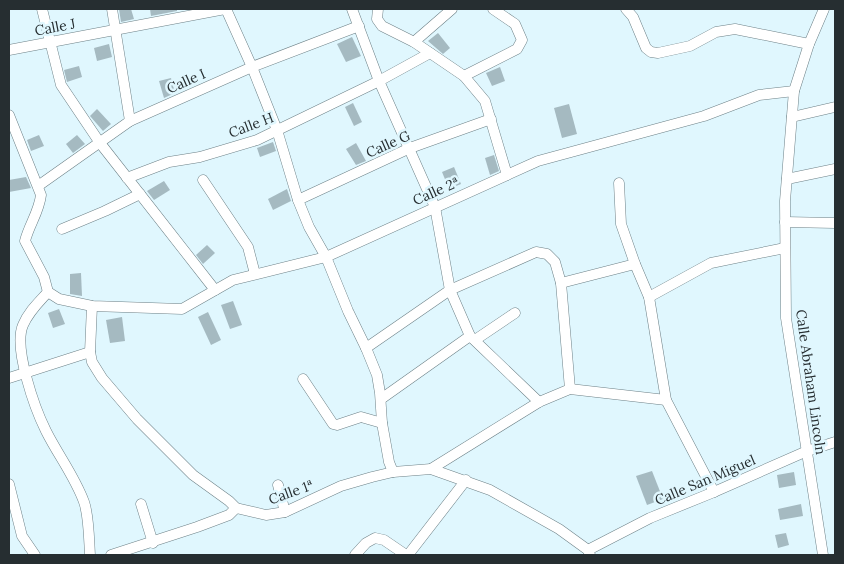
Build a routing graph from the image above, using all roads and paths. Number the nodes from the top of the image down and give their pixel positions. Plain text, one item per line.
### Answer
1 (42, 9) edge
2 (112, 9) edge
3 (225, 9) edge
4 (352, 9) edge
5 (378, 9) edge
6 (452, 9) edge
7 (493, 9) edge
8 (626, 9) edge
9 (824, 9) edge
10 (359, 26) junction
11 (115, 29) junction
12 (50, 42) junction
13 (414, 42) junction
14 (810, 44) junction
15 (9, 50) edge
16 (430, 53) junction
17 (252, 67) junction
18 (464, 76) junction
19 (379, 81) junction
20 (794, 91) junction
21 (835, 107) edge
22 (9, 115) edge
23 (792, 118) junction
24 (491, 119) junction
25 (130, 121) junction
26 (277, 130) junction
27 (100, 143) junction
28 (410, 148) junction
29 (835, 169) edge
30 (507, 175) junction
31 (127, 178) junction
32 (787, 179) junction
33 (203, 180) dead end
34 (618, 183) dead end
35 (38, 186) junction
36 (140, 194) junction
37 (298, 200) junction
38 (435, 207) junction
39 (785, 222) junction
40 (835, 223) edge
41 (62, 229) dead end
42 (785, 248) junction
43 (326, 257) junction
44 (635, 264) junction
45 (255, 274) junction
46 (562, 283) junction
47 (215, 290) junction
48 (450, 290) junction
49 (48, 292) junction
50 (649, 297) junction
51 (92, 306) junction
52 (515, 313) dead end
53 (472, 338) junction
54 (366, 348) junction
55 (90, 352) junction
56 (26, 374) junction
57 (9, 378) edge
58 (303, 379) dead end
59 (570, 389) junction
60 (381, 399) junction
61 (666, 400) junction
62 (539, 402) junction
63 (382, 423) junction
64 (835, 442) edge
65 (807, 451) junction
66 (431, 469) junction
67 (393, 472) junction
68 (466, 480) junction
69 (9, 484) edge
70 (278, 485) dead end
71 (714, 492) junction
72 (141, 504) dead end
73 (236, 508) junction
74 (285, 512) junction
75 (153, 543) junction
76 (589, 552) edge
77 (35, 555) edge
78 (90, 555) edge
79 (111, 555) edge
80 (355, 555) edge
81 (407, 555) edge
82 (823, 555) edge

1 - 12 street
2 - 11 street
3 - 11 street, Calle J
3 - 17 street
4 - 10 street
5 - 13 street
6 - 13 street
7 - 18 street
8 - 14 street
9 - 14 street, Calle Abraham Lincoln
10 - 17 street, Calle I
10 - 19 street
11 - 12 street, Calle J
11 - 25 street
12 - 15 street, Calle J
12 - 27 street
13 - 16 street
14 - 20 street, Calle Abraham Lincoln
16 - 18 street
16 - 19 street, Calle H
17 - 25 street, Calle I
17 - 26 street
18 - 24 street
19 - 26 street, Calle H
19 - 28 street
20 - 23 street, Calle Abraham Lincoln
20 - 30 street, Calle 2ª
21 - 23 street
22 - 35 street
23 - 32 street, Calle Abraham Lincoln
24 - 28 street, Calle G
24 - 30 street
25 - 27 street, Calle I
26 - 31 street, Calle H
26 - 37 street
27 - 31 street
27 - 35 street, Calle I
28 - 37 street, Calle G
28 - 38 street
29 - 32 street
30 - 38 street, Calle 2ª
31 - 36 street
32 - 39 street, Calle Abraham Lincoln
33 - 45 street
34 - 44 street
35 - 49 street
36 - 41 street
36 - 47 street
37 - 43 street
38 - 43 street, Calle 2ª
38 - 48 street
39 - 40 street
39 - 42 street, Calle Abraham Lincoln
42 - 50 street
42 - 65 street, Calle Abraham Lincoln
43 - 45 street, Calle 2ª
43 - 54 street
44 - 46 street
44 - 50 street
45 - 47 street, Calle 2ª
46 - 48 street
46 - 59 street
47 - 51 street, Calle 2ª
48 - 53 street
48 - 54 street
49 - 51 street, Calle 2ª
49 - 56 street
50 - 61 street
51 - 55 street, Calle 1ª
52 - 53 street
53 - 60 street
53 - 62 street
54 - 60 street
55 - 56 street
55 - 73 street, Calle 1ª
56 - 57 street
56 - 78 street
58 - 63 street
59 - 61 street
59 - 62 street
60 - 63 street
61 - 71 street
62 - 66 street
63 - 67 street
64 - 65 street, Calle San Miguel
65 - 71 street, Calle San Miguel
65 - 82 street, Calle Abraham Lincoln
66 - 67 street, Calle 1ª
66 - 68 street, Calle 1ª
67 - 74 street, Calle 1ª
68 - 76 street, Calle 1ª
68 - 81 street
69 - 77 street
70 - 74 street
71 - 76 street, Calle San Miguel
72 - 75 street
73 - 74 street, Calle 1ª
73 - 75 street
75 - 79 street
80 - 81 street

